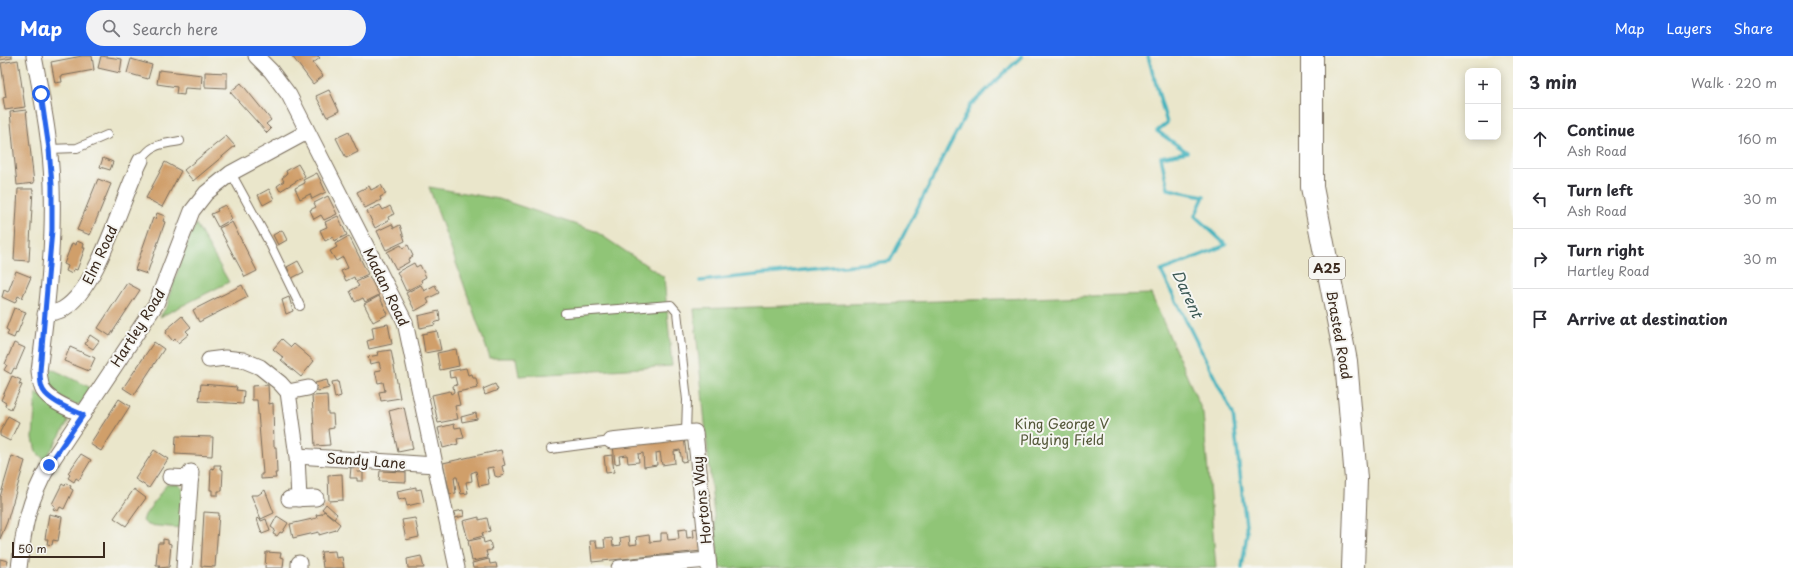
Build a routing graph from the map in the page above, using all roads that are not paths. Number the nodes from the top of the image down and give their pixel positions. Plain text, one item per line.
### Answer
1 (34, 56) edge
2 (256, 56) edge
3 (1312, 56) edge
4 (308, 132) junction
5 (107, 134) dead end
6 (180, 141) dead end
7 (49, 149) junction
8 (141, 160) joint
9 (231, 173) junction
10 (300, 306) dead end
11 (565, 312) dead end
12 (45, 314) junction
13 (209, 360) dead end
14 (308, 388) dead end
15 (288, 392) junction
16 (83, 415) junction
17 (691, 433) junction
18 (611, 441) joint
19 (551, 449) dead end
20 (297, 456) junction
21 (435, 465) junction
22 (170, 477) dead end
23 (316, 498) dead end
24 (708, 564) edge
25 (19, 568) edge
26 (184, 568) edge
27 (457, 568) edge
28 (619, 568) edge
29 (1353, 568) edge

1 - 7 street
2 - 4 street, Madan Road
3 - 29 main road, Brasted Road / A25
4 - 9 street, Hartley Road
4 - 21 street, Madan Road
5 - 7 lane
6 - 8 lane
7 - 12 street
8 - 12 street, Elm Road
9 - 10 lane
9 - 16 street, Hartley Road
11 - 17 lane
12 - 16 street
13 - 15 street
14 - 15 street
15 - 20 street
16 - 25 street, Hartley Road
17 - 18 street
17 - 24 street, Hortons Way
18 - 19 lane
20 - 21 street, Sandy Lane
20 - 23 street
21 - 27 street, Madan Road
22 - 26 street
24 - 28 street

